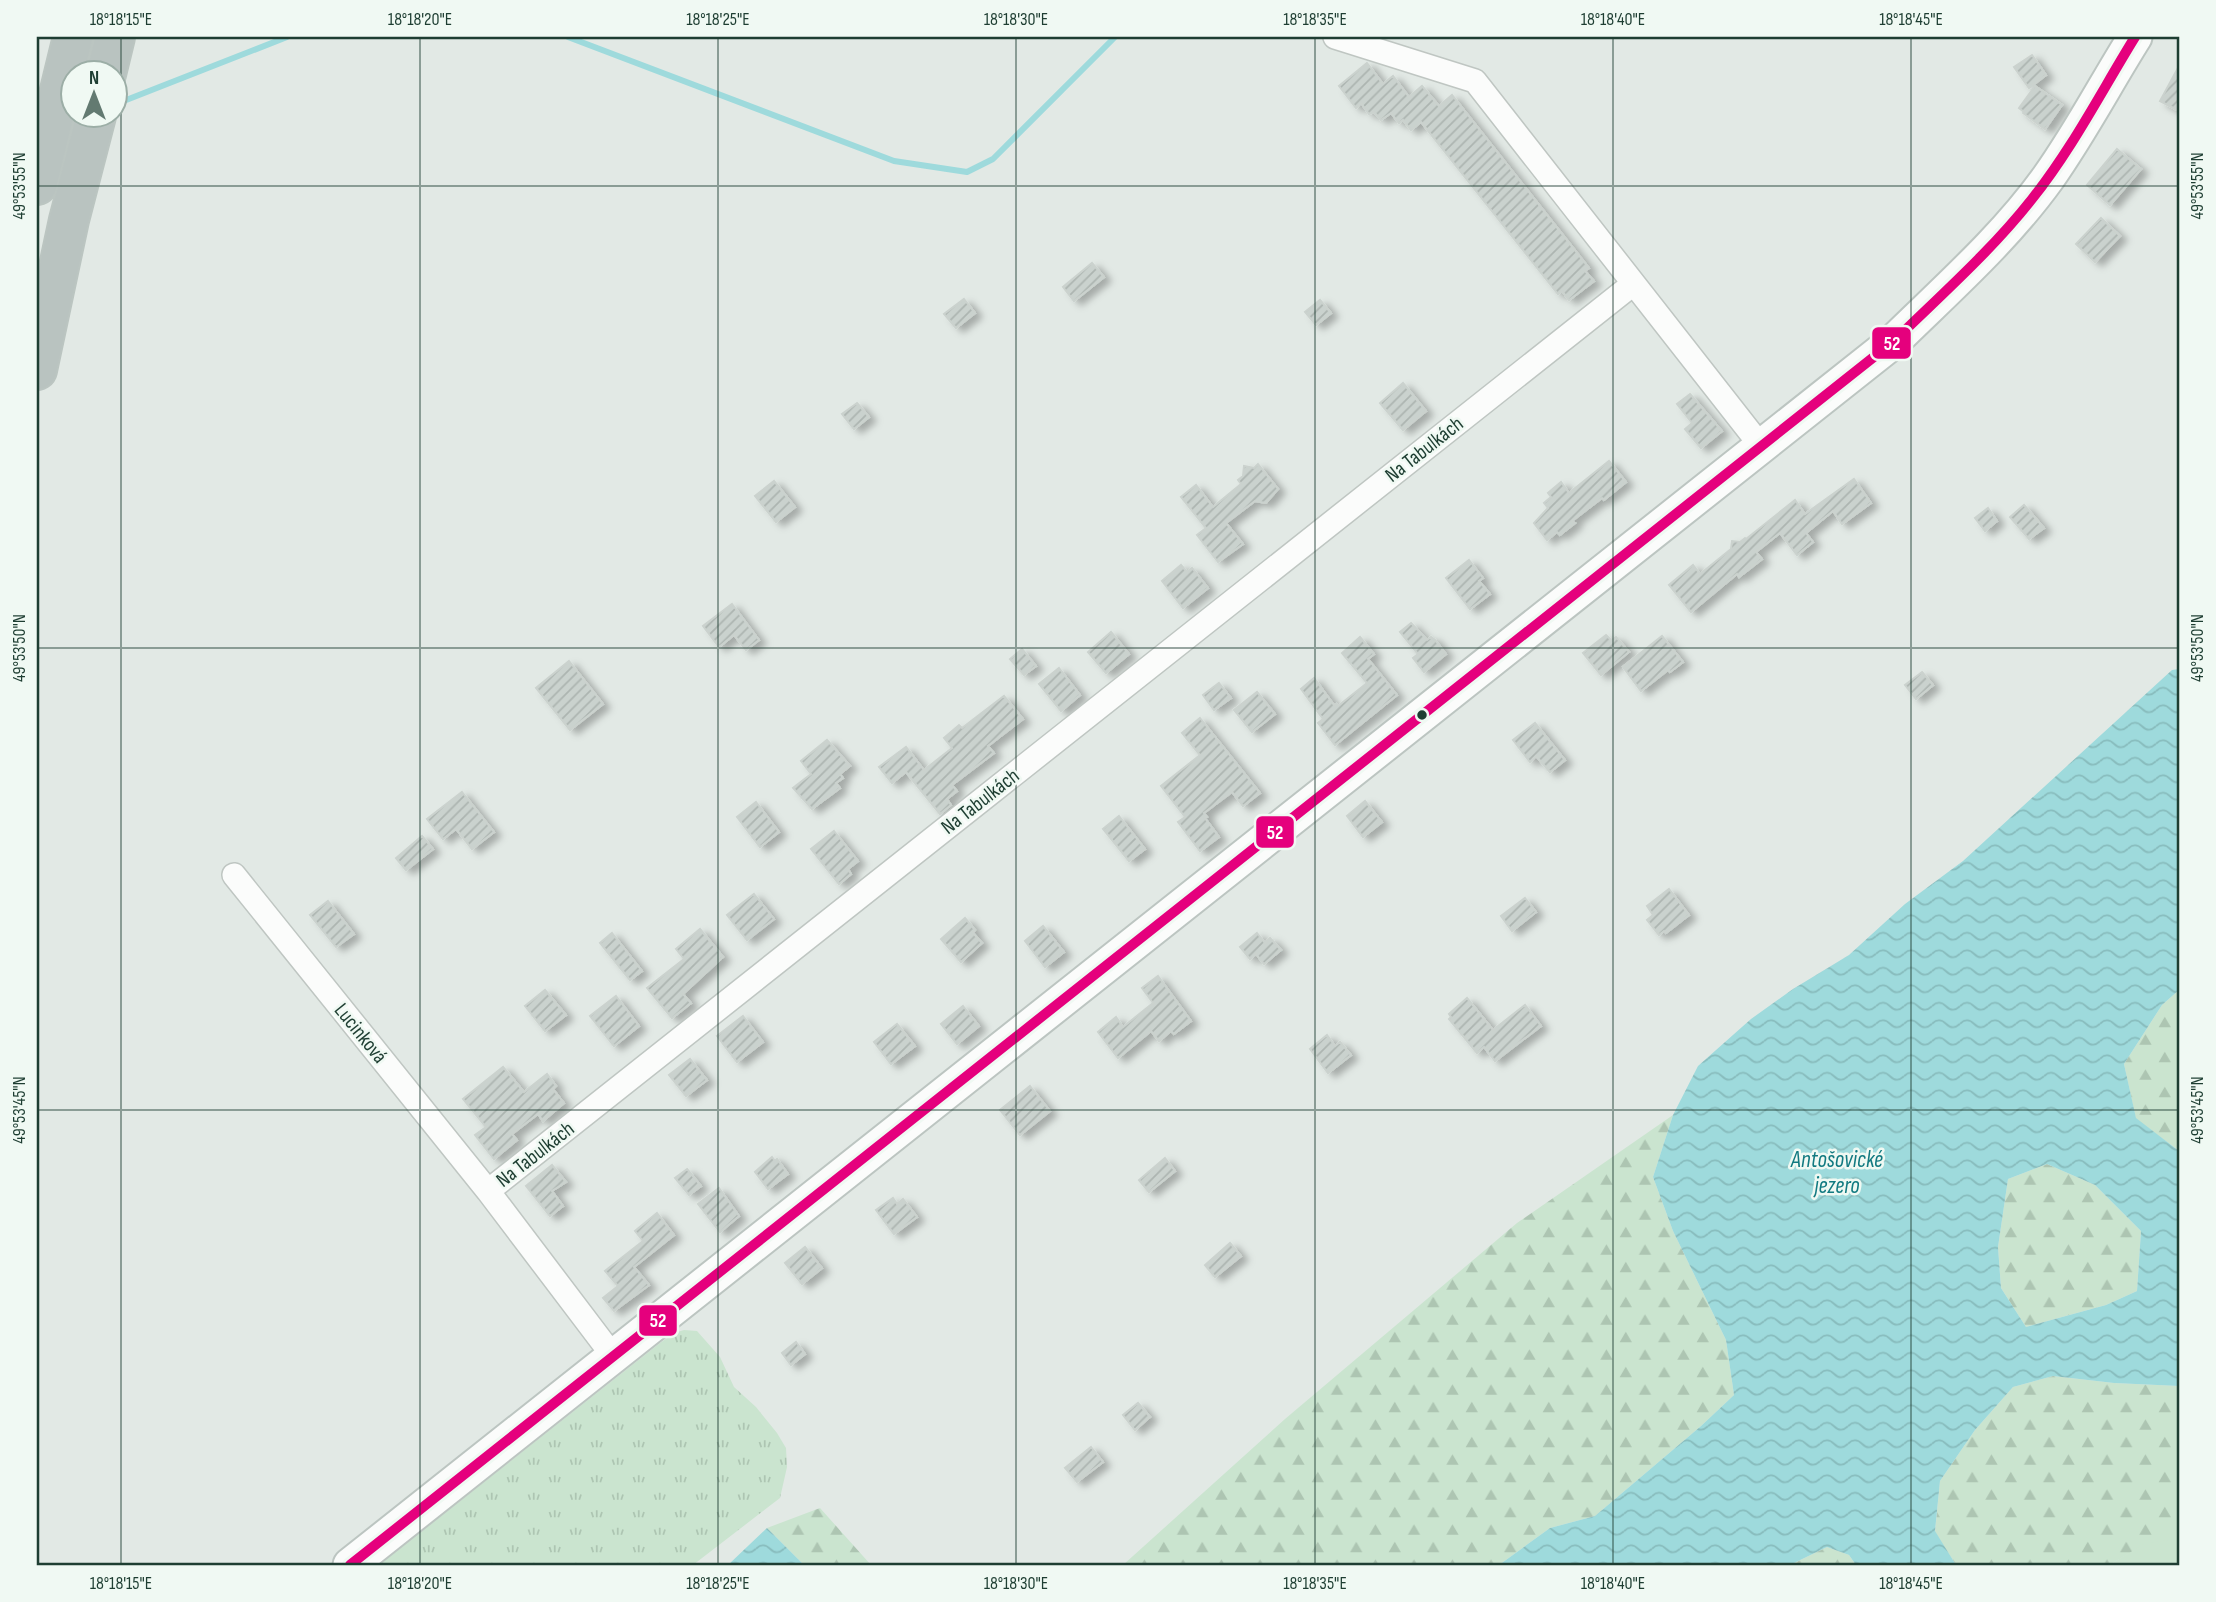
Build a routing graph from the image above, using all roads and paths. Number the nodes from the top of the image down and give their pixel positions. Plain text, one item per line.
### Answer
1 (73, 37) edge
2 (115, 37) edge
3 (1335, 37) edge
4 (2135, 37) edge
5 (109, 60) edge
6 (92, 130) edge
7 (37, 184) edge
8 (1633, 284) junction
9 (37, 370) edge
10 (1761, 446) junction
11 (234, 875) dead end
12 (488, 1191) junction
13 (613, 1356) junction
14 (350, 1565) edge

1 - 7 highway
2 - 5 highway
3 - 8 street
4 - 10 street
6 - 9 highway
8 - 10 street
8 - 12 street, Na Tabulkách
10 - 13 street
11 - 12 street, Lucinková
12 - 13 street, Na Tabulkách
13 - 14 street

